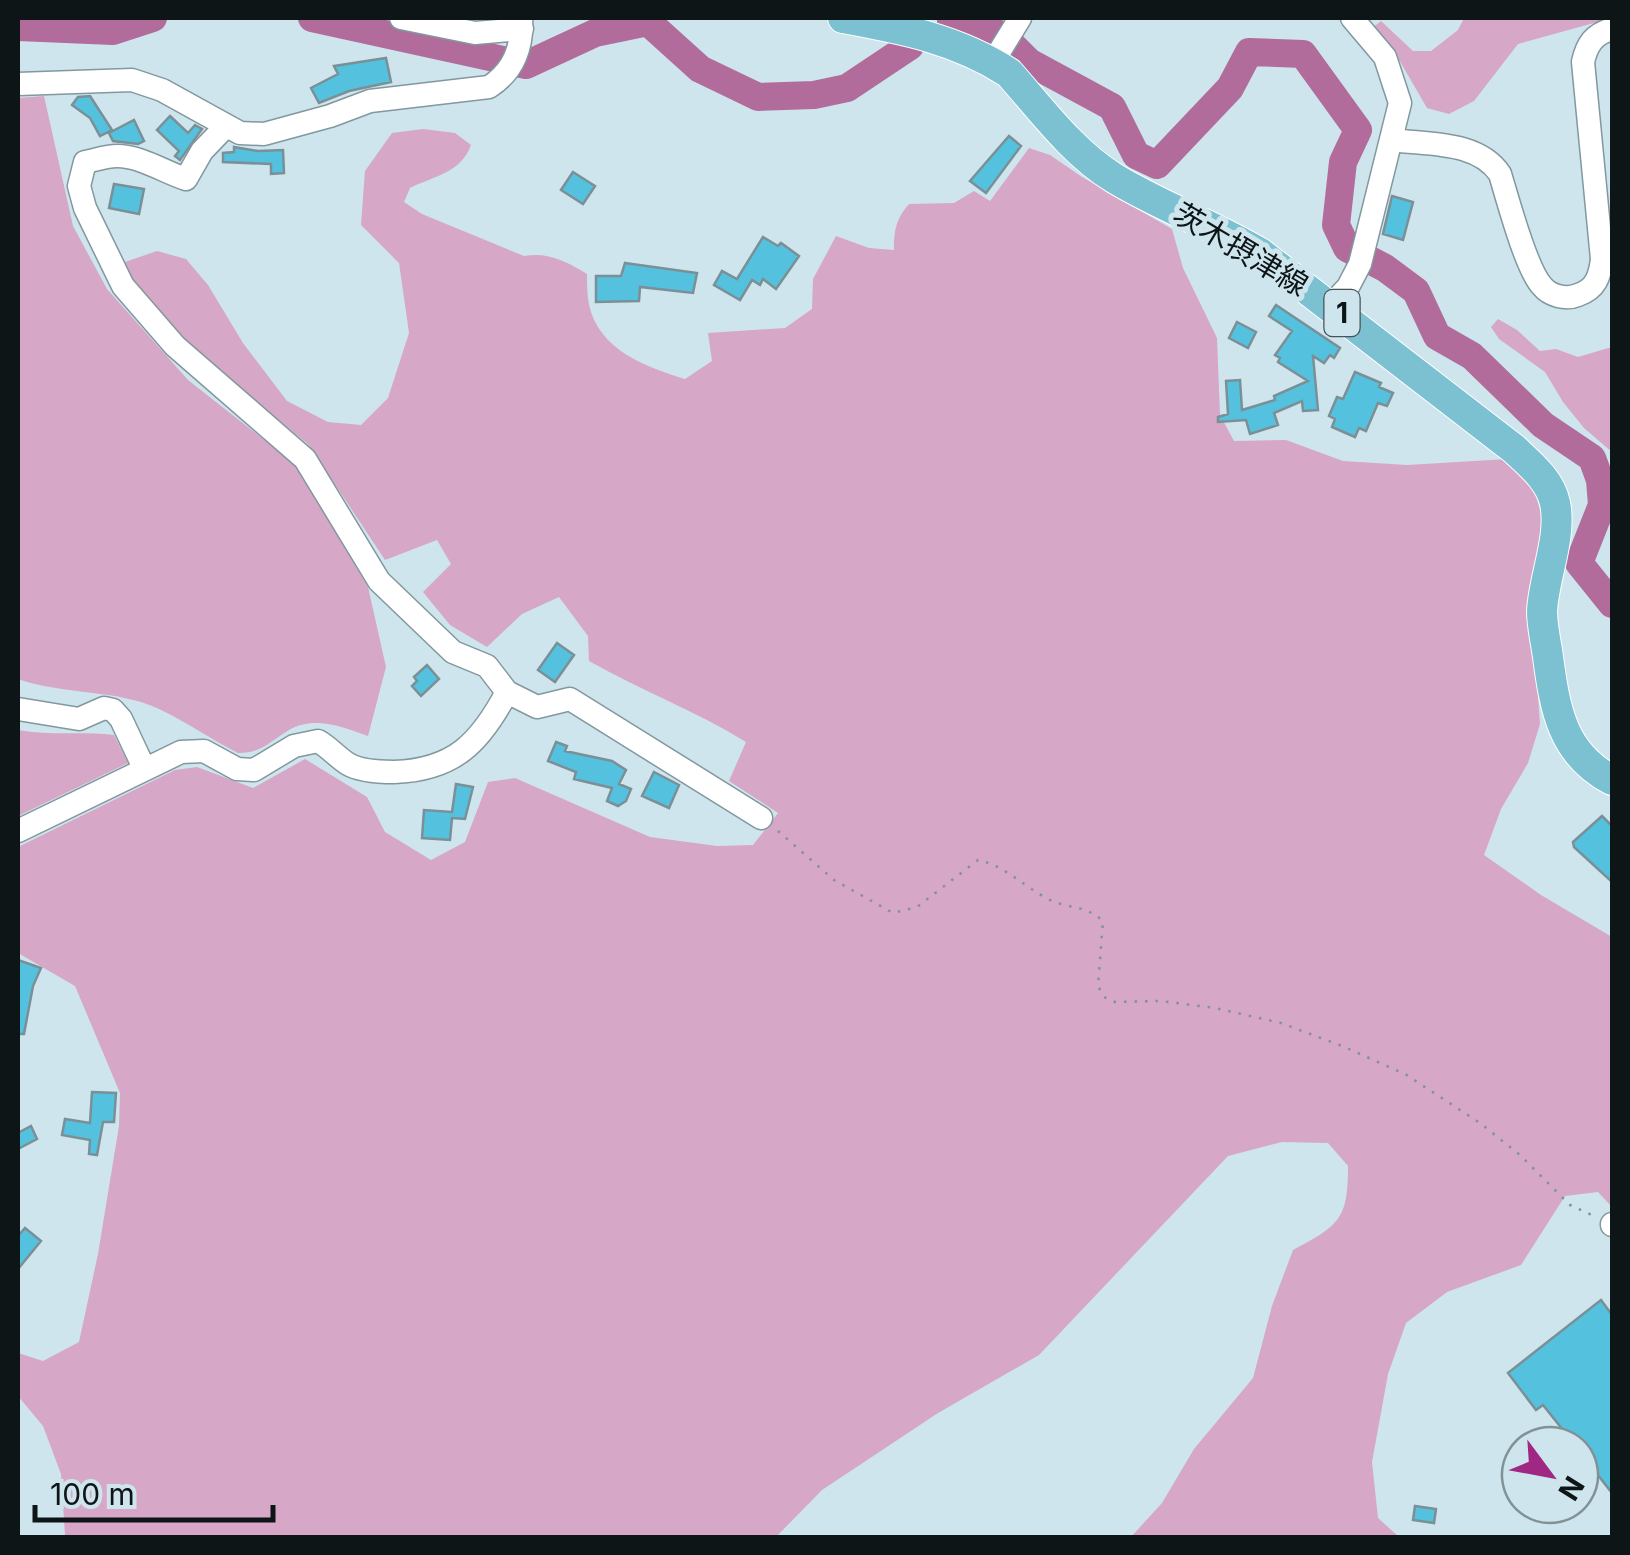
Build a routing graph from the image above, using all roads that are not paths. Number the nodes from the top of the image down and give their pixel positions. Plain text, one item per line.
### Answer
1 (402, 18) edge
2 (843, 18) edge
3 (1352, 18) edge
4 (1018, 21) edge
5 (1612, 29) edge
6 (521, 31) edge
7 (996, 57) junction
8 (18, 84) edge
9 (226, 126) junction
10 (1393, 140) junction
11 (1331, 305) junction
12 (507, 692) junction
13 (18, 709) edge
14 (144, 768) junction
15 (1612, 780) edge
16 (761, 818) road end
17 (18, 831) edge

1 - 6 street
2 - 7 main road, 茨木摂津線 / 1
3 - 10 street
4 - 7 street
5 - 10 street
6 - 9 street
7 - 11 main road, 茨木摂津線 / 1
8 - 9 street
9 - 12 street
10 - 11 street
11 - 15 main road, 茨木摂津線 / 1
12 - 14 street
12 - 16 street
13 - 14 street
14 - 17 street

